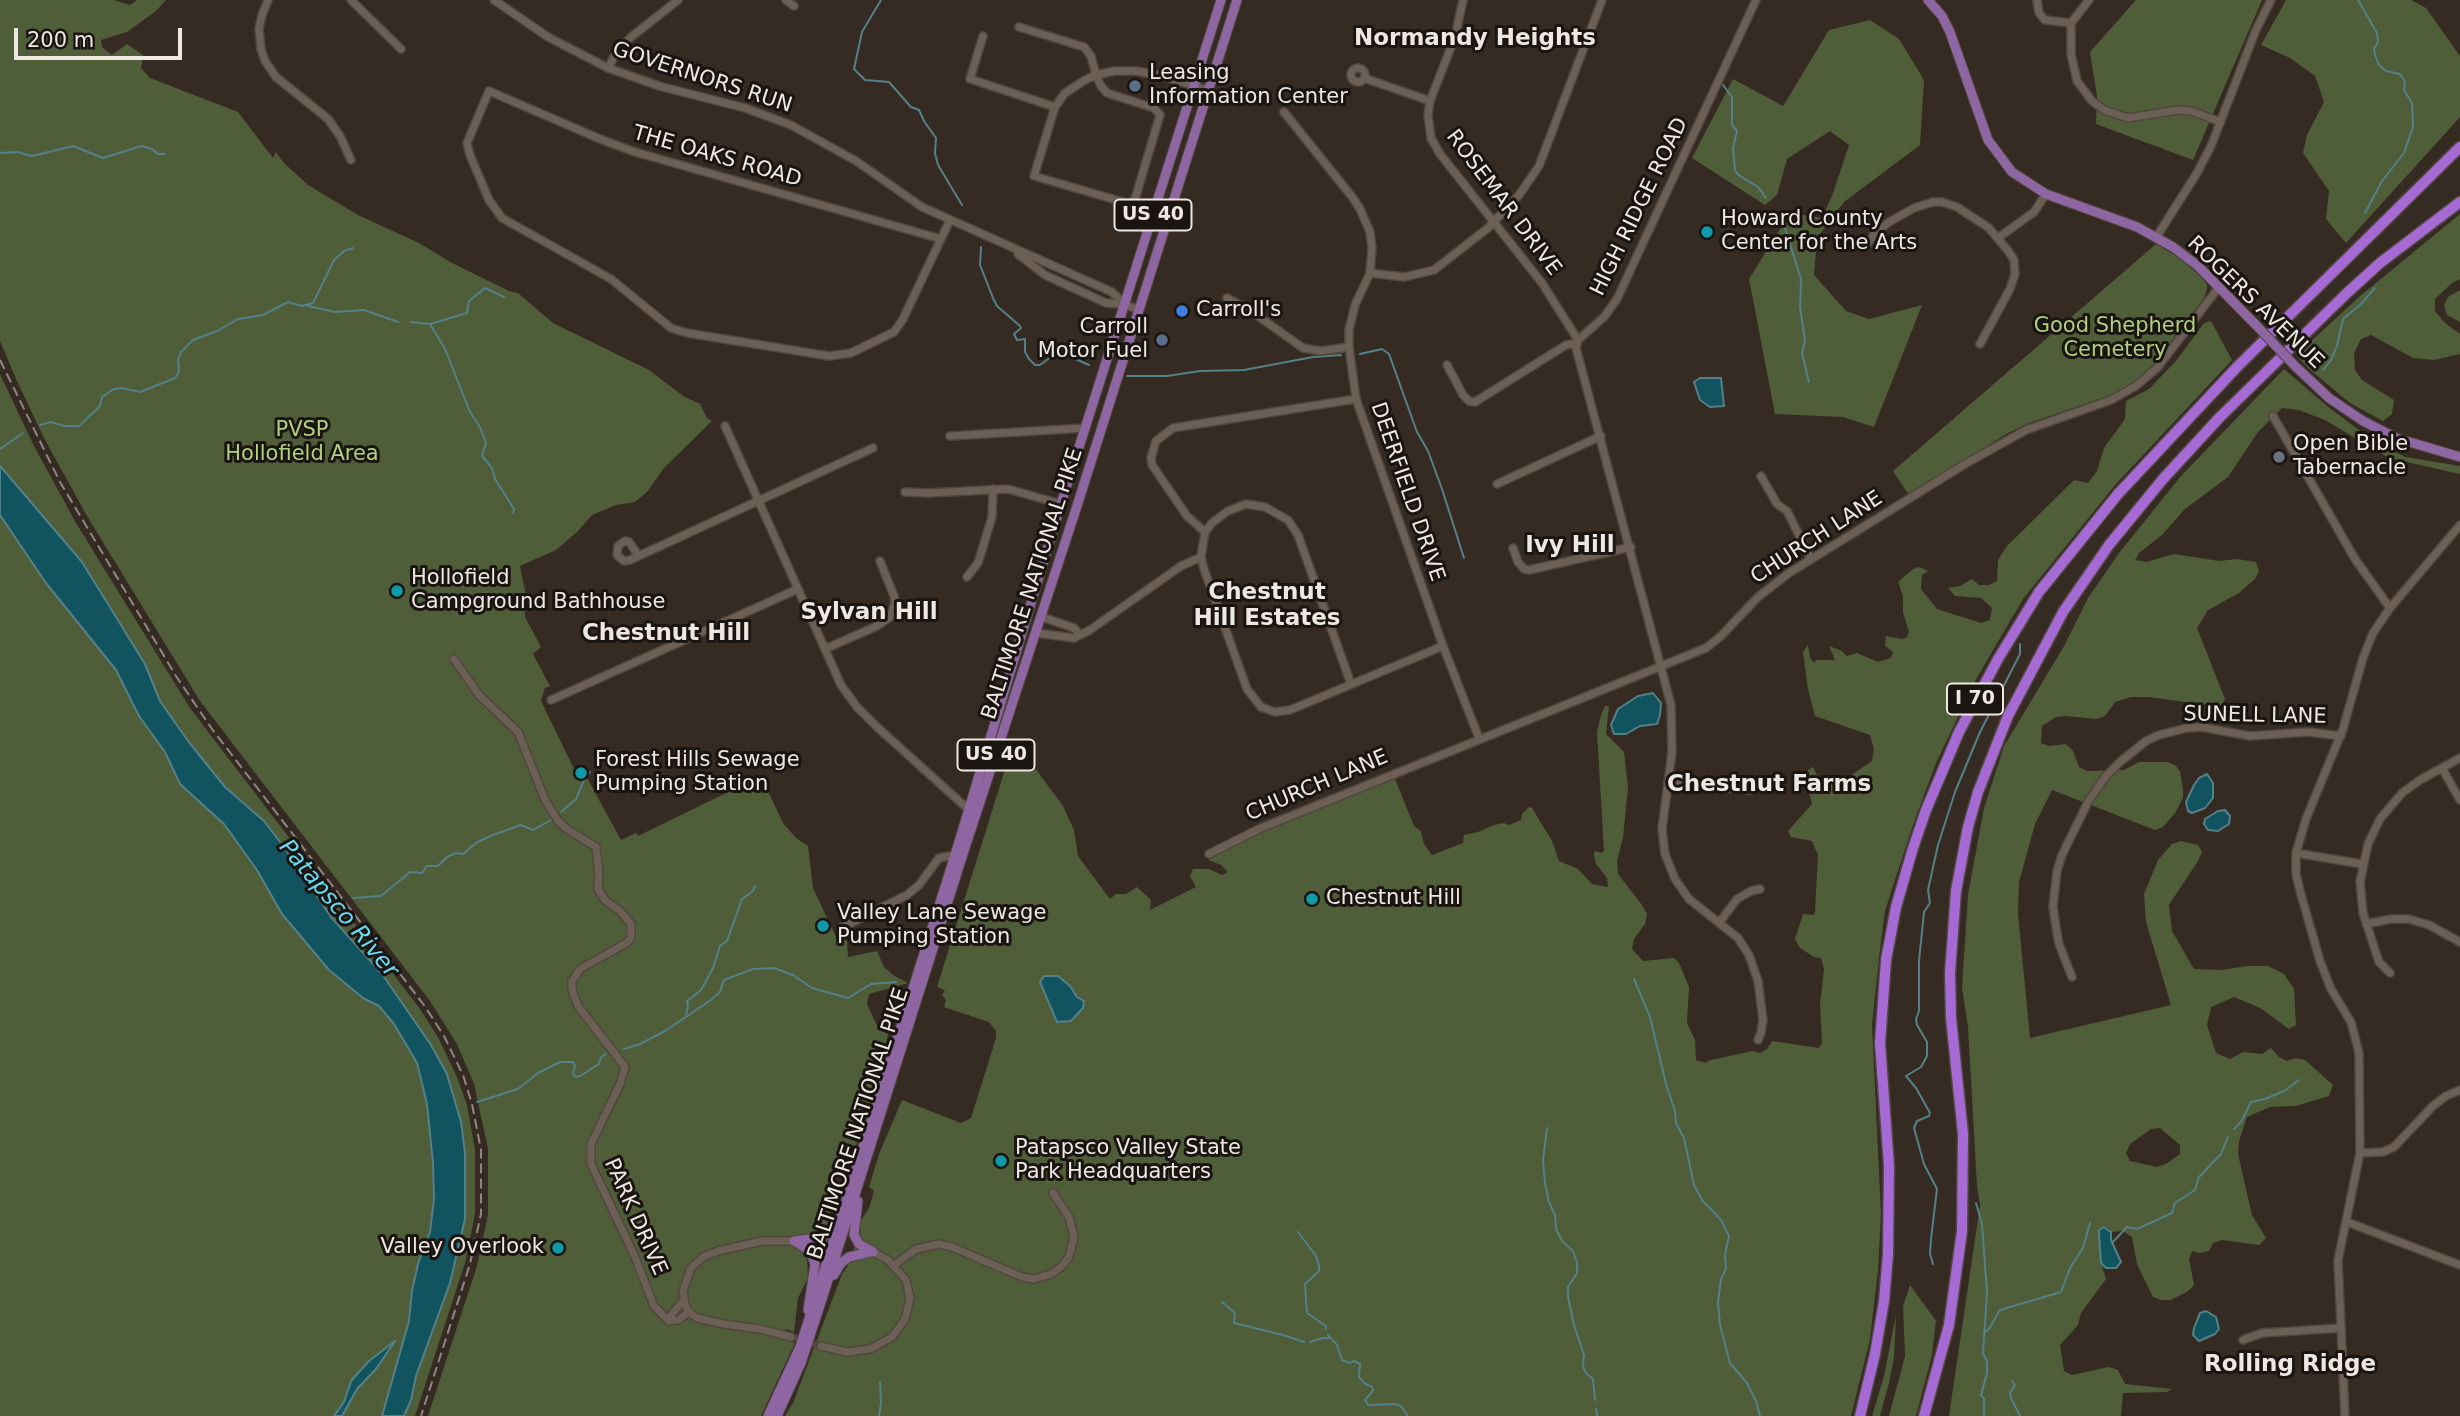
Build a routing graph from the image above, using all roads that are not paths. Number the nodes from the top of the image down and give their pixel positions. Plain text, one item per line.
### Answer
1 (268, 0) edge
2 (352, 0) edge
3 (494, 0) edge
4 (678, 0) edge
5 (786, 0) edge
6 (1221, 0) edge
7 (1237, 0) edge
8 (1463, 0) edge
9 (1602, 0) edge
10 (1756, 0) edge
11 (1928, 0) edge
12 (2037, 0) edge
13 (2090, 0) edge
14 (2271, 0) edge
15 (794, 6) dead end
16 (2071, 23) junction
17 (1019, 27) dead end
18 (983, 36) dead end
19 (401, 49) dead end
20 (608, 68) junction
21 (1097, 75) junction
22 (1364, 78) dead end
23 (1194, 85) junction
24 (1208, 90) junction
25 (1430, 101) junction
26 (1055, 107) junction
27 (1284, 112) dead end
28 (2221, 122) junction
29 (2460, 148) edge
30 (351, 160) dead end
31 (2046, 194) junction
32 (2460, 202) edge
33 (950, 220) junction
34 (1493, 222) junction
35 (2157, 236) junction
36 (1998, 238) junction
37 (941, 239) junction
38 (1868, 243) dead end
39 (1010, 248) junction
40 (1370, 273) junction
41 (2219, 287) junction
42 (1227, 299) dead end
43 (1124, 304) junction
44 (1139, 310) junction
45 (1577, 341) junction
46 (1980, 344) dead end
47 (1349, 347) junction
48 (1447, 365) dead end
49 (1356, 399) junction
50 (2273, 416) dead end
51 (725, 426) dead end
52 (1086, 428) junction
53 (950, 436) dead end
54 (1601, 436) junction
55 (873, 448) dead end
56 (2459, 456) edge
57 (1761, 476) dead end
58 (1497, 484) dead end
59 (993, 489) junction
60 (905, 492) dead end
61 (758, 502) junction
62 (1061, 504) junction
63 (2460, 525) edge
64 (1205, 532) junction
65 (1631, 547) junction
66 (1513, 548) dead end
67 (639, 556) junction
68 (1201, 557) junction
69 (1811, 559) junction
70 (880, 561) dead end
71 (967, 577) dead end
72 (798, 589) junction
73 (2390, 608) junction
74 (1042, 617) junction
75 (1036, 633) junction
76 (1080, 635) junction
77 (1443, 646) junction
78 (825, 649) junction
79 (454, 659) dead end
80 (1662, 667) junction
81 (1351, 684) junction
82 (551, 700) dead end
83 (2341, 736) junction
84 (1479, 738) junction
85 (2460, 758) edge
86 (2442, 768) junction
87 (1668, 783) junction
88 (1751, 790) dead end
89 (2460, 800) edge
90 (968, 809) junction
91 (2297, 853) junction
92 (1209, 854) dead end
93 (955, 855) junction
94 (2362, 864) junction
95 (1760, 889) dead end
96 (1719, 923) junction
97 (2366, 924) junction
98 (841, 928) dead end
99 (2460, 942) edge
100 (2390, 973) dead end
101 (2072, 978) dead end
102 (1758, 1040) dead end
103 (2460, 1090) edge
104 (2360, 1153) junction
105 (862, 1175) junction
106 (852, 1181) junction
107 (1053, 1193) dead end
108 (2347, 1222) junction
109 (794, 1241) junction
110 (873, 1252) junction
111 (894, 1265) junction
112 (2460, 1265) edge
113 (684, 1300) junction
114 (821, 1302) junction
115 (689, 1312) junction
116 (808, 1320) junction
117 (669, 1321) junction
118 (2342, 1328) junction
119 (791, 1337) tunnel mouth
120 (2243, 1340) dead end
121 (821, 1346) tunnel mouth
122 (768, 1416) edge
123 (777, 1416) edge
124 (1860, 1416) edge
125 (1924, 1416) edge
126 (2345, 1416) edge

1 - 30 street
2 - 19 street
3 - 20 street, GOVERNORS RUN
4 - 20 street
5 - 15 street
6 - 23 main road, BALTIMORE NATIONAL PIKE / US 40
7 - 24 main road, BALTIMORE NATIONAL PIKE / US 40
8 - 25 street, ROSEMAR DRIVE
9 - 34 street
10 - 45 street, HIGH RIDGE ROAD
11 - 31 main road, ROGERS AVENUE
12 - 16 street
13 - 16 street
14 - 28 street
16 - 28 street
17 - 21 street
18 - 26 street
20 - 33 street, GOVERNORS RUN
21 - 23 street
21 - 26 street
21 - 26 street
22 - 25 street
23 - 24 street
23 - 43 main road, BALTIMORE NATIONAL PIKE / US 40
24 - 44 main road, BALTIMORE NATIONAL PIKE / US 40
25 - 34 street, ROSEMAR DRIVE
27 - 40 street, DEERFIELD DRIVE
28 - 35 street
29 - 124 highway, I 70
31 - 35 main road, ROGERS AVENUE
31 - 36 street
32 - 125 highway, I 70
33 - 37 street
33 - 39 street, GOVERNORS RUN
34 - 40 street
34 - 45 street, ROSEMAR DRIVE
35 - 41 main road, ROGERS AVENUE
36 - 38 street
36 - 46 street
37 - 37 street, THE OAKS ROAD
39 - 43 street, GOVERNORS RUN
39 - 43 street, GOVERNORS RUN
40 - 47 street, DEERFIELD DRIVE
41 - 56 main road, ROGERS AVENUE, bridge
41 - 69 street, CHURCH LANE
42 - 47 street
43 - 44 street, GOVERNORS RUN
43 - 52 main road, BALTIMORE NATIONAL PIKE / US 40
44 - 74 main road, BALTIMORE NATIONAL PIKE / US 40
45 - 48 street, HIGH RIDGE ROAD
45 - 54 street
47 - 49 street, DEERFIELD DRIVE
49 - 64 street
49 - 77 street, DEERFIELD DRIVE
50 - 73 street
51 - 61 street
52 - 53 street
52 - 62 main road, BALTIMORE NATIONAL PIKE / US 40
54 - 58 street
54 - 65 street
55 - 61 street
57 - 69 street
59 - 60 street
59 - 62 street
59 - 71 street
61 - 67 street
61 - 72 street
62 - 90 main road, BALTIMORE NATIONAL PIKE / US 40
63 - 73 street
64 - 68 street
64 - 81 street
65 - 66 street
65 - 80 street
67 - 67 street
68 - 76 street
68 - 81 street
69 - 80 street, CHURCH LANE
70 - 78 street
72 - 78 street
72 - 82 street
73 - 83 street
74 - 75 main road, BALTIMORE NATIONAL PIKE / US 40
74 - 76 street
75 - 76 street
75 - 105 main road, BALTIMORE NATIONAL PIKE / US 40
77 - 81 street
77 - 84 street, DEERFIELD DRIVE
78 - 90 street
79 - 117 street, PARK DRIVE
80 - 84 street, CHURCH LANE
80 - 87 street
83 - 91 street
83 - 101 street, SUNELL LANE
84 - 92 street, CHURCH LANE
85 - 86 street
86 - 89 street
86 - 94 street
87 - 88 street
87 - 96 street
90 - 93 main road, BALTIMORE NATIONAL PIKE / US 40
91 - 94 street
91 - 104 street
93 - 98 street
93 - 106 main road, BALTIMORE NATIONAL PIKE / US 40
94 - 97 street
95 - 96 street
96 - 102 street
97 - 99 street
97 - 100 street
103 - 104 street
104 - 108 street
105 - 110 main road
105 - 114 main road, BALTIMORE NATIONAL PIKE / US 40
106 - 109 main road
106 - 116 main road, BALTIMORE NATIONAL PIKE / US 40
107 - 111 street
108 - 112 street
108 - 118 street
109 - 113 street, PARK DRIVE
109 - 116 main road
110 - 111 street
110 - 114 main road
111 - 121 street
113 - 115 street
113 - 117 street, PARK DRIVE
114 - 123 main road, BALTIMORE NATIONAL PIKE / US 40
115 - 117 street
115 - 119 street
116 - 122 main road, BALTIMORE NATIONAL PIKE / US 40
118 - 120 street
118 - 126 street

